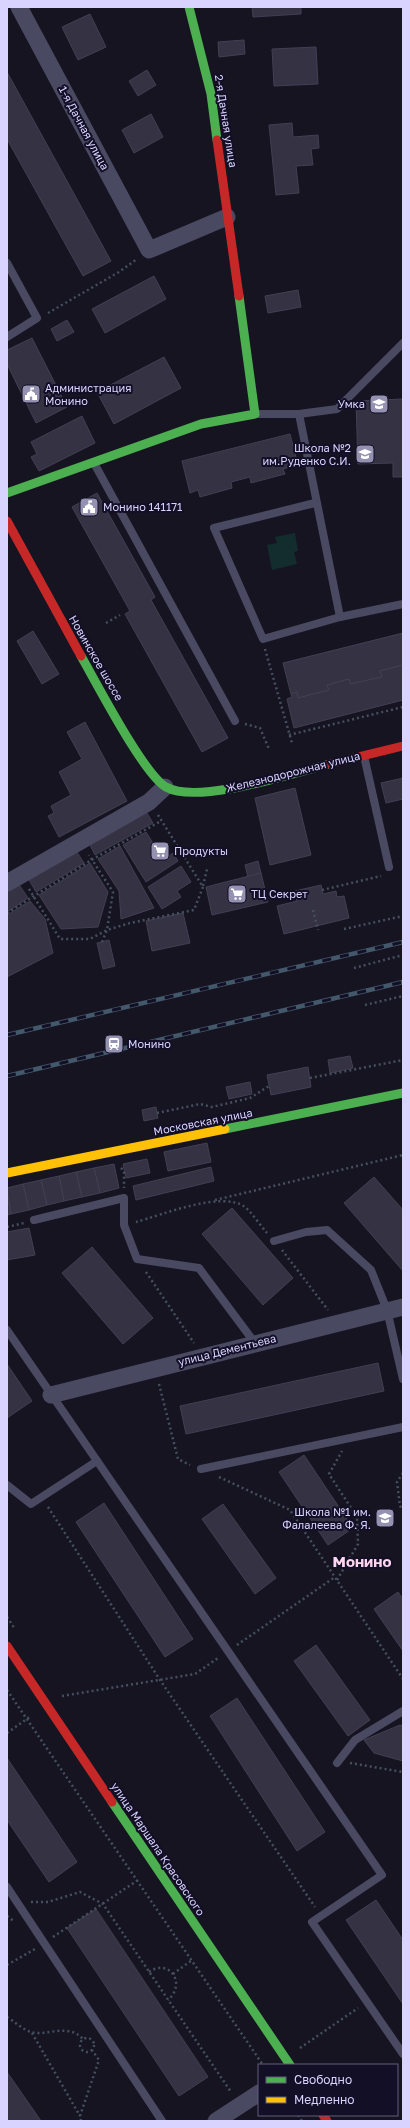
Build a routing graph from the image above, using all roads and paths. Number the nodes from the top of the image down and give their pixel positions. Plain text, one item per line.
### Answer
1 (19, 7) edge
2 (189, 7) edge
3 (227, 217) junction
4 (149, 250) junction
5 (7, 264) edge
6 (38, 318) junction
7 (7, 337) edge
8 (403, 344) edge
9 (255, 414) junction
10 (299, 414) junction
11 (94, 462) junction
12 (7, 493) edge
13 (315, 503) junction
14 (7, 521) edge
15 (403, 604) edge
16 (120, 615) dead end
17 (340, 617) junction
18 (106, 623) dead end
19 (263, 639) junction
20 (403, 707) edge
21 (235, 721) joint
22 (289, 735) junction
23 (292, 743) dead end
24 (403, 746) edge
25 (269, 749) dead end
26 (364, 755) junction
27 (173, 789) junction
28 (149, 802) junction
29 (161, 821) junction
30 (79, 842) junction
31 (93, 859) junction
32 (389, 867) joint
33 (207, 869) dead end
34 (7, 883) edge
35 (203, 887) junction
36 (322, 890) dead end
37 (33, 896) junction
38 (313, 910) dead end
39 (7, 913) edge
40 (403, 916) edge
41 (344, 929) dead end
42 (107, 930) junction
43 (318, 930) dead end
44 (102, 942) dead end
45 (403, 955) edge
46 (354, 968) dead end
47 (403, 996) edge
48 (365, 1005) dead end
49 (403, 1060) edge
50 (310, 1078) dead end
51 (269, 1086) dead end
52 (403, 1093) edge
53 (157, 1113) dead end
54 (403, 1155) edge
55 (119, 1167) dead end
56 (7, 1173) edge
57 (124, 1198) junction
58 (209, 1202) junction
59 (34, 1220) joint
60 (124, 1225) junction
61 (7, 1227) edge
62 (274, 1241) junction
63 (137, 1259) junction
64 (395, 1308) edge
65 (338, 1323) junction
66 (7, 1330) edge
67 (255, 1343) junction
68 (399, 1345) edge
69 (202, 1356) junction
70 (155, 1368) junction
71 (403, 1379) edge
72 (51, 1394) junction
73 (403, 1427) edge
74 (349, 1438) junction
75 (97, 1461) junction
76 (201, 1469) junction
77 (403, 1473) edge
78 (7, 1485) edge
79 (42, 1497) junction
80 (403, 1510) edge
81 (335, 1577) junction
82 (337, 1580) junction
83 (7, 1646) edge
84 (228, 1652) junction
85 (403, 1679) edge
86 (160, 1680) junction
87 (7, 1690) edge
88 (60, 1696) dead end
89 (403, 1711) edge
90 (30, 1717) dead end
91 (27, 1719) junction
92 (7, 1733) edge
93 (337, 1763) joint
94 (403, 1772) edge
95 (138, 1880) junction
96 (7, 1887) edge
97 (17, 1903) junction
98 (103, 1904) junction
99 (322, 1916) junction
100 (43, 1944) junction
101 (192, 1960) junction
102 (7, 1965) edge
103 (149, 1972) junction
104 (173, 1974) junction
105 (168, 2000) junction
106 (367, 2002) junction
107 (7, 2017) edge
108 (32, 2033) junction
109 (83, 2039) junction
110 (92, 2050) junction
111 (403, 2054) edge
112 (288, 2062) edge
113 (262, 2064) edge
114 (258, 2094) edge
115 (240, 2105) junction
116 (80, 2116) junction
117 (81, 2121) edge
118 (162, 2121) edge
119 (216, 2121) edge

1 - 4 street, 1-я Дачная улица
2 - 3 street, 2-я Дачная улица
3 - 4 street
3 - 9 street, 2-я Дачная улица
4 - 6 path
5 - 6 lane
6 - 7 lane
8 - 10 lane
9 - 10 lane
9 - 11 street
10 - 13 lane
11 - 12 street
11 - 21 lane
13 - 17 lane
13 - 19 lane
14 - 27 street, Новинское шоссе
15 - 17 lane
16 - 18 path
17 - 19 lane
19 - 22 path
20 - 22 path
21 - 25 path
22 - 23 path
24 - 26 street, Железнодорожная улица
26 - 27 street, Железнодорожная улица
26 - 32 lane
27 - 28 street
28 - 29 path
28 - 30 street
29 - 31 path
29 - 35 path
30 - 31 path
30 - 34 street
31 - 37 path
31 - 42 path
32 - 36 path
33 - 35 path
35 - 42 path
37 - 39 path
37 - 42 path
38 - 43 path
40 - 41 path
42 - 44 path
45 - 46 path
47 - 48 path
49 - 50 path
51 - 53 path
52 - 56 street, Московская улица
54 - 58 path
55 - 57 path
57 - 59 lane
57 - 60 lane
58 - 60 path
58 - 62 path
59 - 61 path
60 - 63 lane
62 - 64 lane
62 - 65 path
63 - 67 lane
63 - 69 path
64 - 65 street, улица Дементьева
64 - 68 lane
65 - 67 street, улица Дементьева
66 - 72 lane
67 - 69 street, улица Дементьева
68 - 71 lane
69 - 70 street, улица Дементьева
70 - 72 street, улица Дементьева
70 - 76 path
72 - 75 lane
73 - 74 lane
74 - 76 lane
74 - 82 path
75 - 79 lane
75 - 84 lane
76 - 81 path
77 - 80 path
78 - 79 lane
79 - 86 path
81 - 82 path
81 - 84 path
82 - 85 path
83 - 112 street, улица Маршала Красовского
84 - 86 path
84 - 99 lane
86 - 88 path
86 - 99 path
87 - 91 path
89 - 93 lane
90 - 91 path
91 - 92 path
91 - 95 path
93 - 94 path
95 - 98 path
95 - 101 path
96 - 97 lane
97 - 98 path
97 - 100 lane
98 - 100 path
98 - 103 path
99 - 106 lane
100 - 102 path
100 - 118 lane
101 - 104 path
101 - 113 path
103 - 104 path
103 - 105 path
104 - 105 path
105 - 115 path
106 - 111 lane
106 - 112 path
107 - 108 path
108 - 109 path
108 - 116 path
109 - 110 path
109 - 110 path
110 - 116 path
114 - 115 street
115 - 119 street
116 - 117 path

